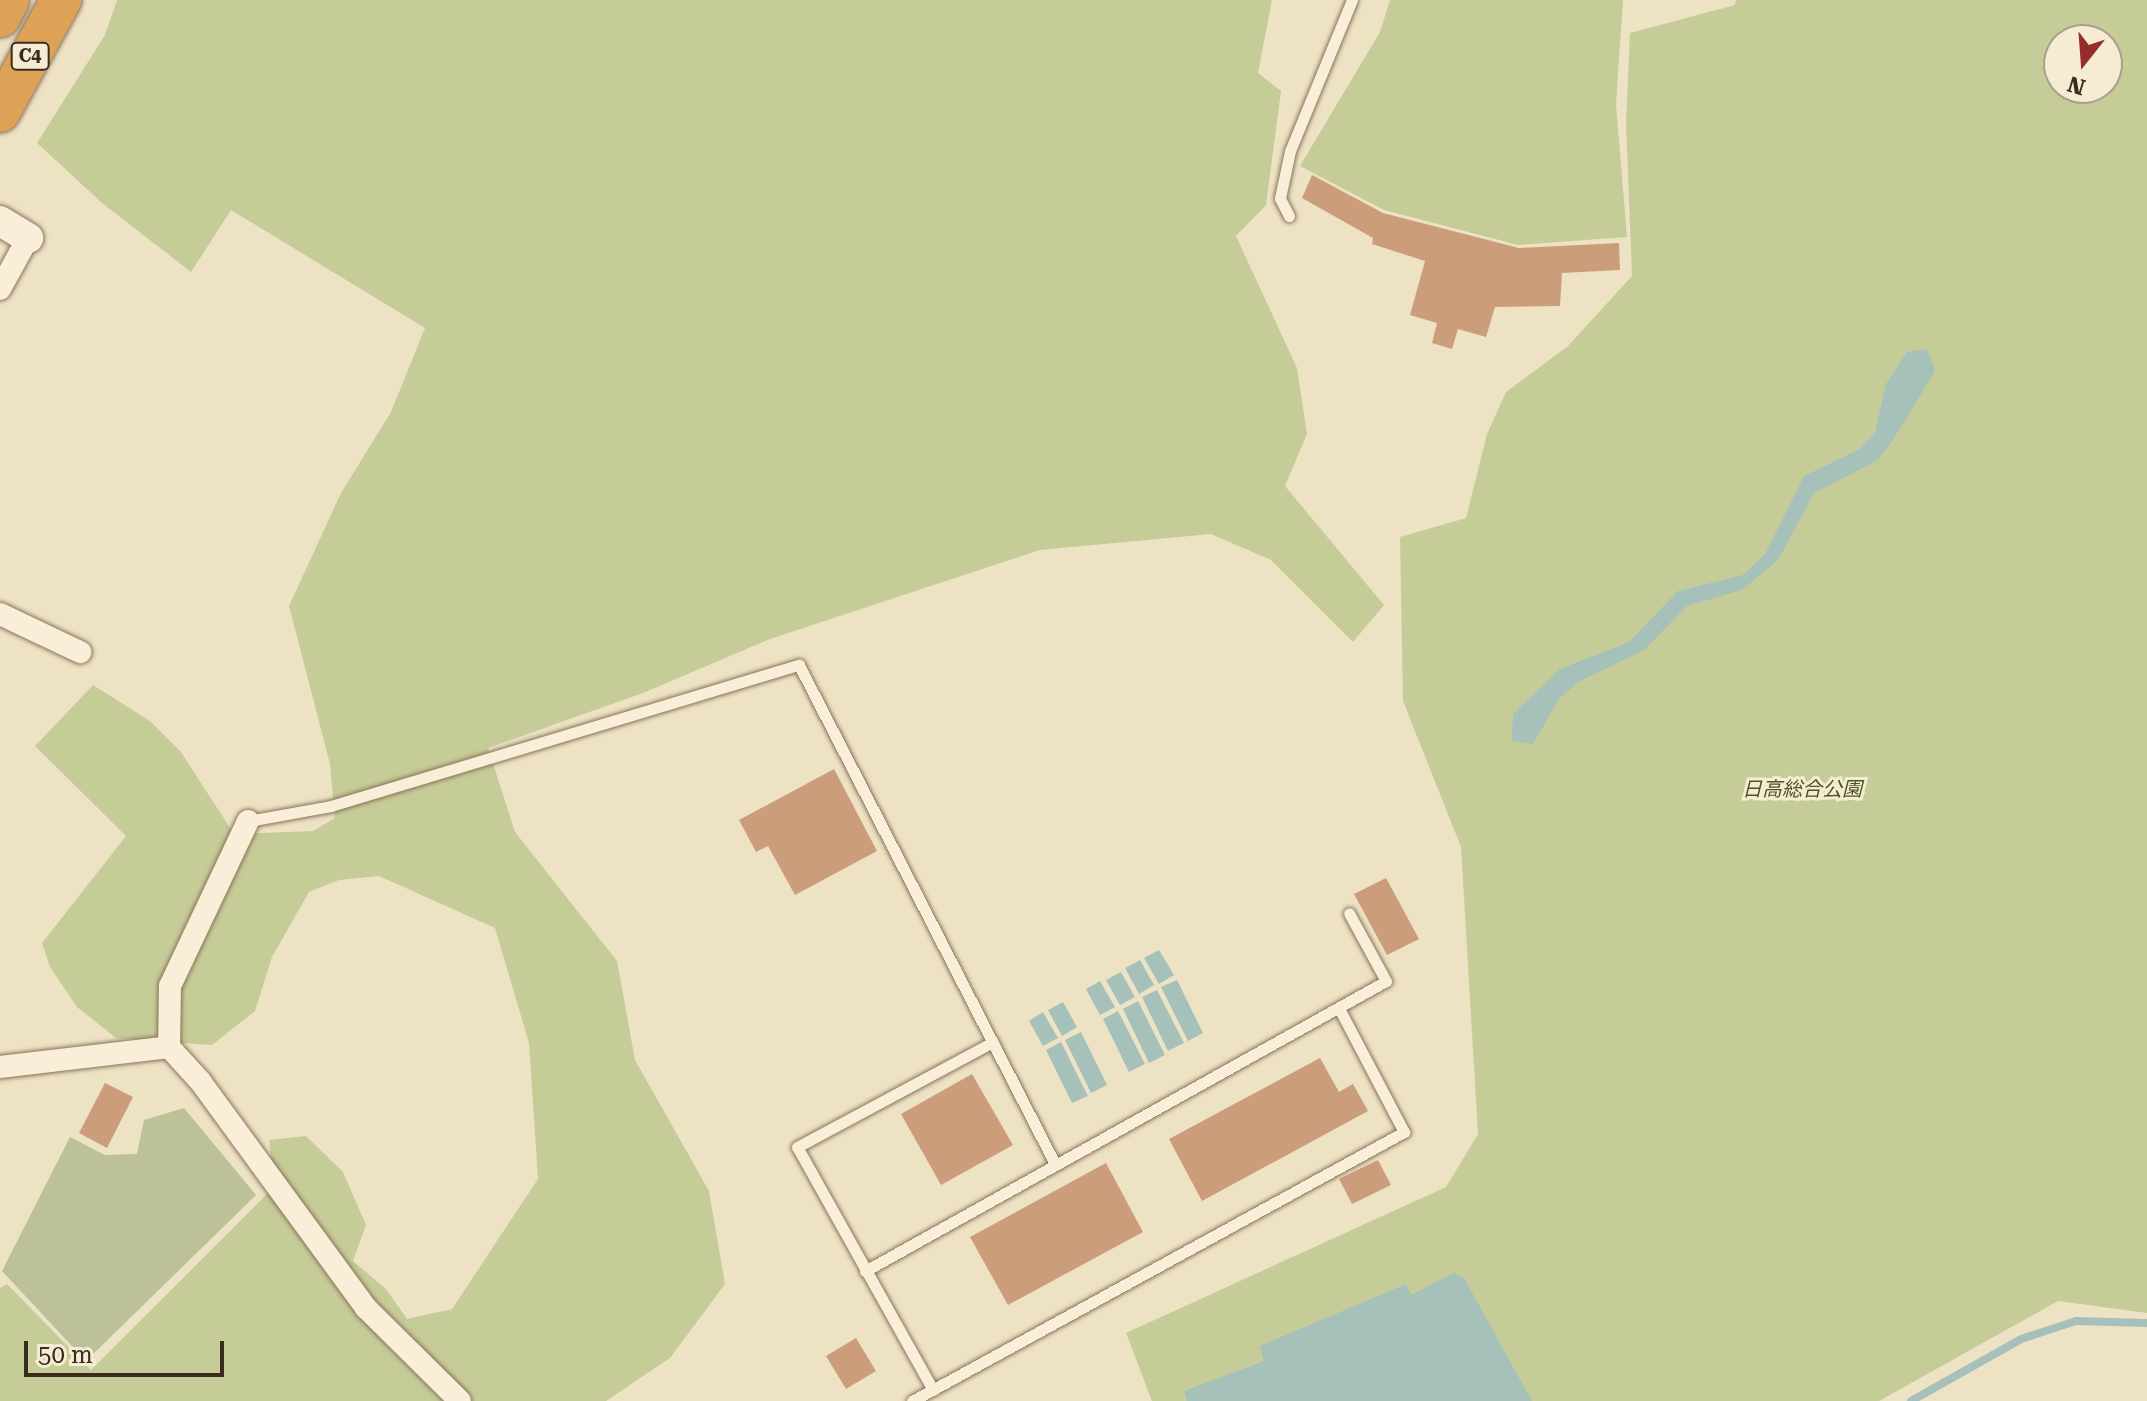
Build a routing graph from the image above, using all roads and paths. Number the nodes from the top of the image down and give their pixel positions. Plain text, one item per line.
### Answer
1 (9, 0) edge
2 (61, 0) edge
3 (1352, 0) edge
4 (0, 17) edge
5 (0, 112) edge
6 (1289, 216) dead end
7 (0, 221) edge
8 (28, 238) joint
9 (0, 289) edge
10 (0, 614) edge
11 (80, 652) dead end
12 (248, 821) joint
13 (1349, 913) dead end
14 (1340, 1010) junction
15 (993, 1042) junction
16 (169, 1047) junction
17 (0, 1067) edge
18 (1054, 1162) junction
19 (865, 1271) junction
20 (933, 1390) junction
21 (460, 1401) edge
22 (912, 1401) edge

1 - 4 highway, C4
2 - 5 highway, C4
3 - 6 lane
7 - 8 street
8 - 9 street
10 - 11 street
12 - 15 lane
12 - 16 street
13 - 14 lane
14 - 18 lane
14 - 20 lane
15 - 18 lane
15 - 19 lane
16 - 17 street
16 - 21 street
18 - 19 lane
19 - 20 lane
20 - 22 lane

